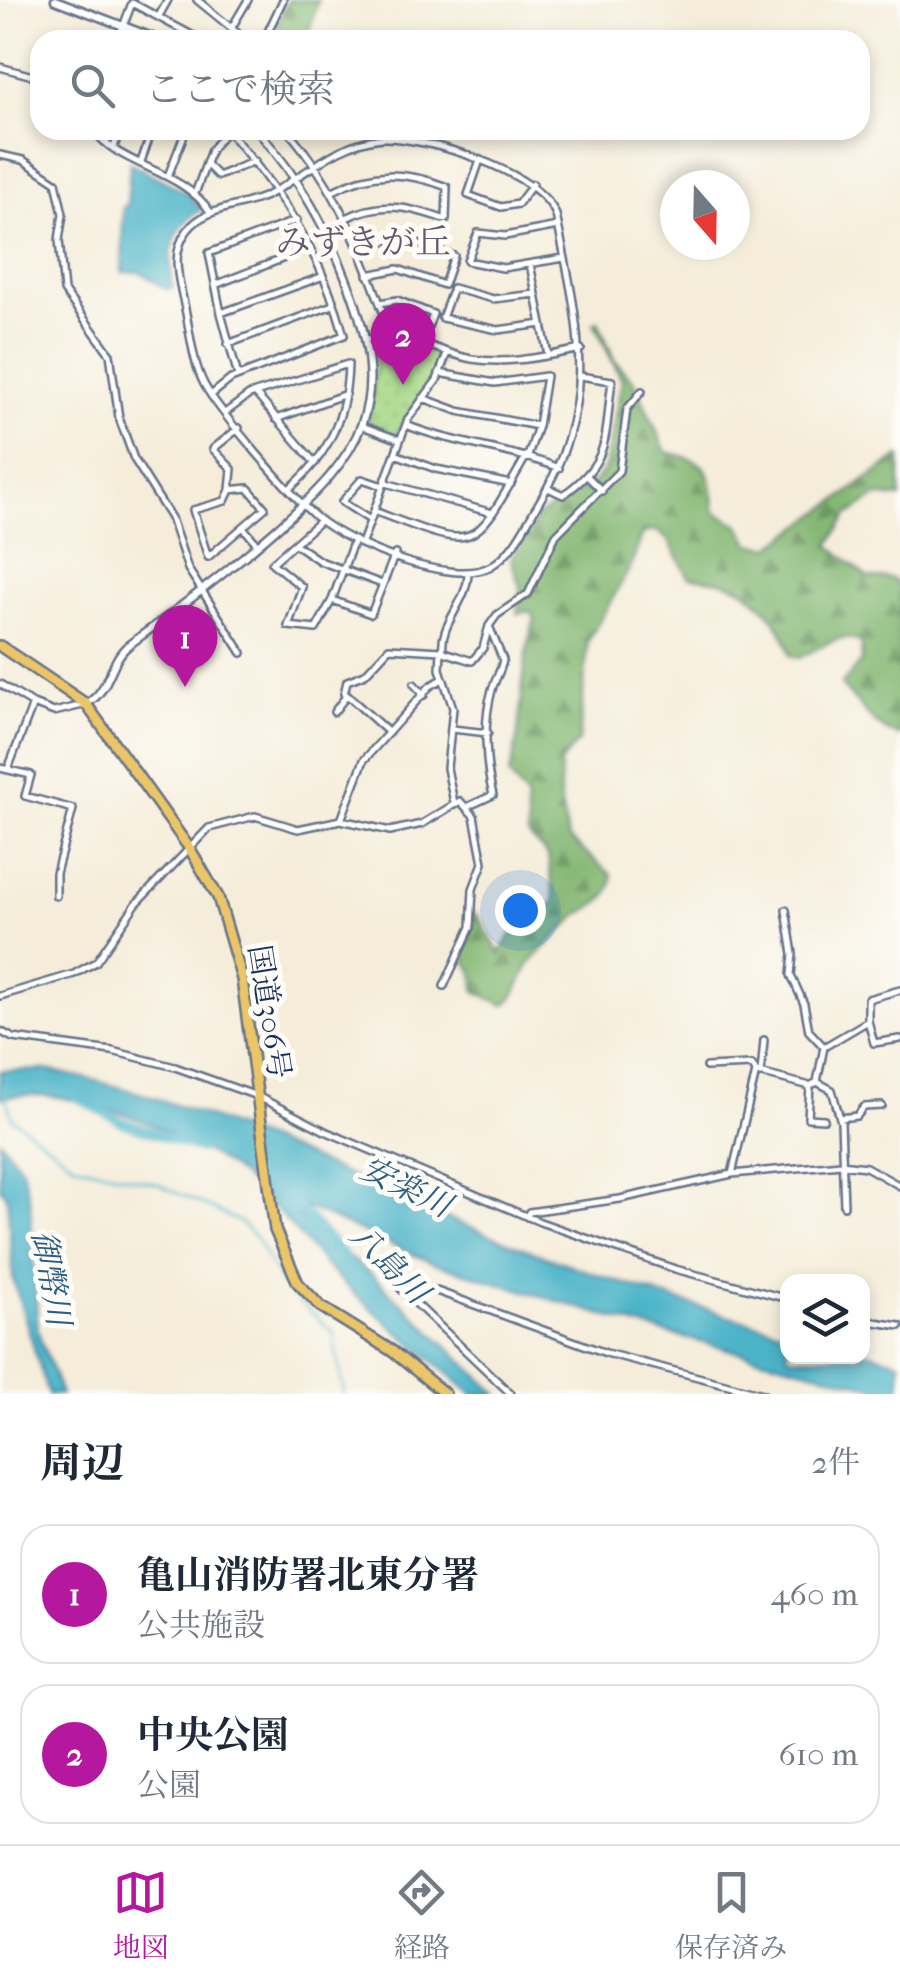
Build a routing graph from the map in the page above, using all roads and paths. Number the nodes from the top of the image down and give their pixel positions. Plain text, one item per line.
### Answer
1 (55, 0) edge
2 (168, 0) edge
3 (197, 0) edge
4 (248, 0) edge
5 (282, 0) edge
6 (160, 14) junction
7 (124, 23) junction
8 (232, 27) junction
9 (122, 30) edge
10 (139, 30) edge
11 (185, 30) edge
12 (235, 30) edge
13 (268, 30) edge
14 (0, 66) edge
15 (30, 75) edge
16 (106, 140) edge
17 (116, 140) edge
18 (149, 140) edge
19 (182, 140) edge
20 (218, 140) edge
21 (236, 140) edge
22 (265, 140) edge
23 (294, 140) edge
24 (374, 140) edge
25 (418, 140) edge
26 (114, 147) junction
27 (0, 155) edge
28 (255, 160) junction
29 (141, 162) junction
30 (480, 163) junction
31 (206, 164) junction
32 (314, 165) junction
33 (168, 176) junction
34 (296, 176) junction
35 (533, 184) junction
36 (278, 189) junction
37 (196, 191) junction
38 (332, 191) junction
39 (211, 214) junction
40 (346, 218) junction
41 (297, 220) junction
42 (558, 226) junction
43 (358, 246) junction
44 (311, 247) junction
45 (564, 258) junction
46 (530, 264) junction
47 (368, 275) junction
48 (322, 276) junction
49 (215, 284) junction
50 (536, 294) junction
51 (380, 304) junction
52 (333, 305) junction
53 (221, 313) junction
54 (542, 324) junction
55 (387, 334) junction
56 (368, 339) junction
57 (422, 343) junction
58 (228, 344) junction
59 (581, 348) junction
60 (447, 353) junction
61 (548, 355) junction
62 (439, 373) junction
63 (238, 376) junction
64 (580, 376) junction
65 (642, 390) dead end
66 (255, 393) junction
67 (346, 394) junction
68 (210, 396) junction
69 (423, 398) junction
70 (225, 413) junction
71 (276, 419) junction
72 (406, 425) junction
73 (362, 426) junction
74 (538, 426) junction
75 (239, 428) junction
76 (400, 440) junction
77 (395, 454) junction
78 (528, 456) junction
79 (315, 463) junction
80 (560, 468) junction
81 (588, 477) junction
82 (383, 484) junction
83 (510, 484) junction
84 (290, 488) junction
85 (548, 488) junction
86 (230, 490) junction
87 (602, 491) junction
88 (304, 504) junction
89 (374, 511) junction
90 (492, 513) junction
91 (320, 520) junction
92 (370, 520) junction
93 (243, 527) junction
94 (354, 540) junction
95 (294, 542) junction
96 (362, 543) junction
97 (258, 545) junction
98 (394, 554) junction
99 (342, 570) junction
100 (468, 574) junction
101 (382, 584) junction
102 (204, 592) junction
103 (332, 600) junction
104 (489, 626) junction
105 (0, 646) edge
106 (442, 651) junction
107 (242, 652) dead end
108 (443, 678) junction
109 (0, 684) edge
110 (414, 684) dead end
111 (344, 694) junction
112 (424, 695) junction
113 (33, 704) junction
114 (86, 704) junction
115 (334, 712) dead end
116 (452, 728) junction
117 (388, 732) junction
118 (488, 732) junction
119 (4, 769) edge
120 (454, 803) junction
121 (468, 806) junction
122 (341, 820) junction
123 (190, 849) junction
124 (56, 896) dead end
125 (786, 910) dead end
126 (444, 986) dead end
127 (900, 990) edge
128 (0, 996) edge
129 (868, 1022) junction
130 (0, 1031) edge
131 (900, 1039) edge
132 (764, 1040) dead end
133 (824, 1047) junction
134 (706, 1067) dead end
135 (759, 1072) junction
136 (814, 1084) junction
137 (257, 1099) junction
138 (882, 1106) dead end
139 (840, 1118) junction
140 (824, 1119) dead end
141 (841, 1164) junction
142 (732, 1174) junction
143 (900, 1186) edge
144 (844, 1206) dead end
145 (527, 1216) junction
146 (780, 1298) edge
147 (870, 1321) edge
148 (900, 1326) edge
149 (445, 1394) edge
150 (511, 1394) edge
151 (763, 1394) edge

1 - 7 street
2 - 6 street
3 - 8 street
4 - 8 street
5 - 13 street
6 - 7 street
6 - 11 street
7 - 9 street
7 - 10 street
8 - 12 street
14 - 15 street
16 - 26 street
17 - 26 street
18 - 29 street
19 - 33 street
20 - 31 street
21 - 28 street
22 - 34 street
23 - 32 street
24 - 32 street
25 - 30 street
26 - 29 street
27 - 102 street
28 - 31 street
28 - 36 street
29 - 33 street
30 - 35 street
30 - 35 street
31 - 37 street
32 - 34 street
32 - 38 street
33 - 37 street
34 - 36 street
34 - 56 street
35 - 42 street
36 - 39 street
36 - 41 street
37 - 39 street
38 - 40 street
38 - 40 street
39 - 68 street
40 - 43 street
41 - 44 street
41 - 49 street
42 - 45 street
42 - 46 street
43 - 47 street
43 - 47 street
44 - 48 street
44 - 49 street
45 - 46 street
45 - 59 street
46 - 50 street
47 - 51 street
48 - 52 street
48 - 53 street
49 - 53 street
50 - 54 street
50 - 54 street
51 - 55 street
51 - 57 street
52 - 58 street
52 - 63 street
53 - 58 street
54 - 61 street
55 - 56 street
55 - 57 street
56 - 73 street
57 - 60 street
58 - 63 street
59 - 61 street
59 - 64 street
60 - 61 street
60 - 62 street
62 - 69 street
62 - 74 street
63 - 68 street
64 - 80 street
64 - 81 street
65 - 87 street
66 - 67 street
66 - 70 street
66 - 71 street
67 - 71 street
67 - 79 street
68 - 70 street
69 - 72 street
69 - 74 street
70 - 75 street
71 - 79 street
72 - 76 street
72 - 78 street
73 - 76 street
73 - 88 street
74 - 78 street
75 - 84 street
75 - 86 street
76 - 77 street
77 - 82 street
77 - 83 street
78 - 80 street
78 - 83 street
79 - 84 street
80 - 85 street
81 - 85 street
81 - 87 street
82 - 89 street
82 - 90 street
82 - 92 street
83 - 90 street
84 - 88 street
85 - 100 street
86 - 93 street
86 - 93 street
87 - 104 street
88 - 91 street
88 - 97 street
89 - 90 street
89 - 92 street
91 - 94 street
91 - 95 street
92 - 96 street
93 - 97 street
94 - 96 street
94 - 99 street
95 - 99 street
95 - 103 street
96 - 98 street
97 - 102 street
98 - 100 street
98 - 101 street
99 - 101 street
99 - 103 street
100 - 106 street
101 - 103 street
102 - 107 street
102 - 114 street
104 - 106 street
104 - 118 street
105 - 114 highway, 国道306号
106 - 108 street
106 - 111 street
108 - 112 street
108 - 116 street
109 - 113 street
110 - 112 street
111 - 115 street
111 - 117 street
112 - 117 street
113 - 114 street
113 - 119 street
114 - 123 highway, 国道306号
116 - 118 street
116 - 120 street
117 - 122 street
118 - 121 street
119 - 124 street
120 - 121 street
120 - 122 street
121 - 126 street
122 - 123 street
123 - 128 street
123 - 137 highway, 国道306号
125 - 133 street
127 - 129 street
129 - 131 street
129 - 133 street
130 - 137 street
132 - 135 street
133 - 136 street
134 - 135 street
135 - 136 street
135 - 142 street
136 - 139 street
136 - 140 street
137 - 145 street
137 - 149 highway, 国道306号
138 - 139 street
139 - 141 street
141 - 142 street
141 - 143 street
141 - 144 street
142 - 145 street
145 - 146 street
147 - 148 street
150 - 151 street

